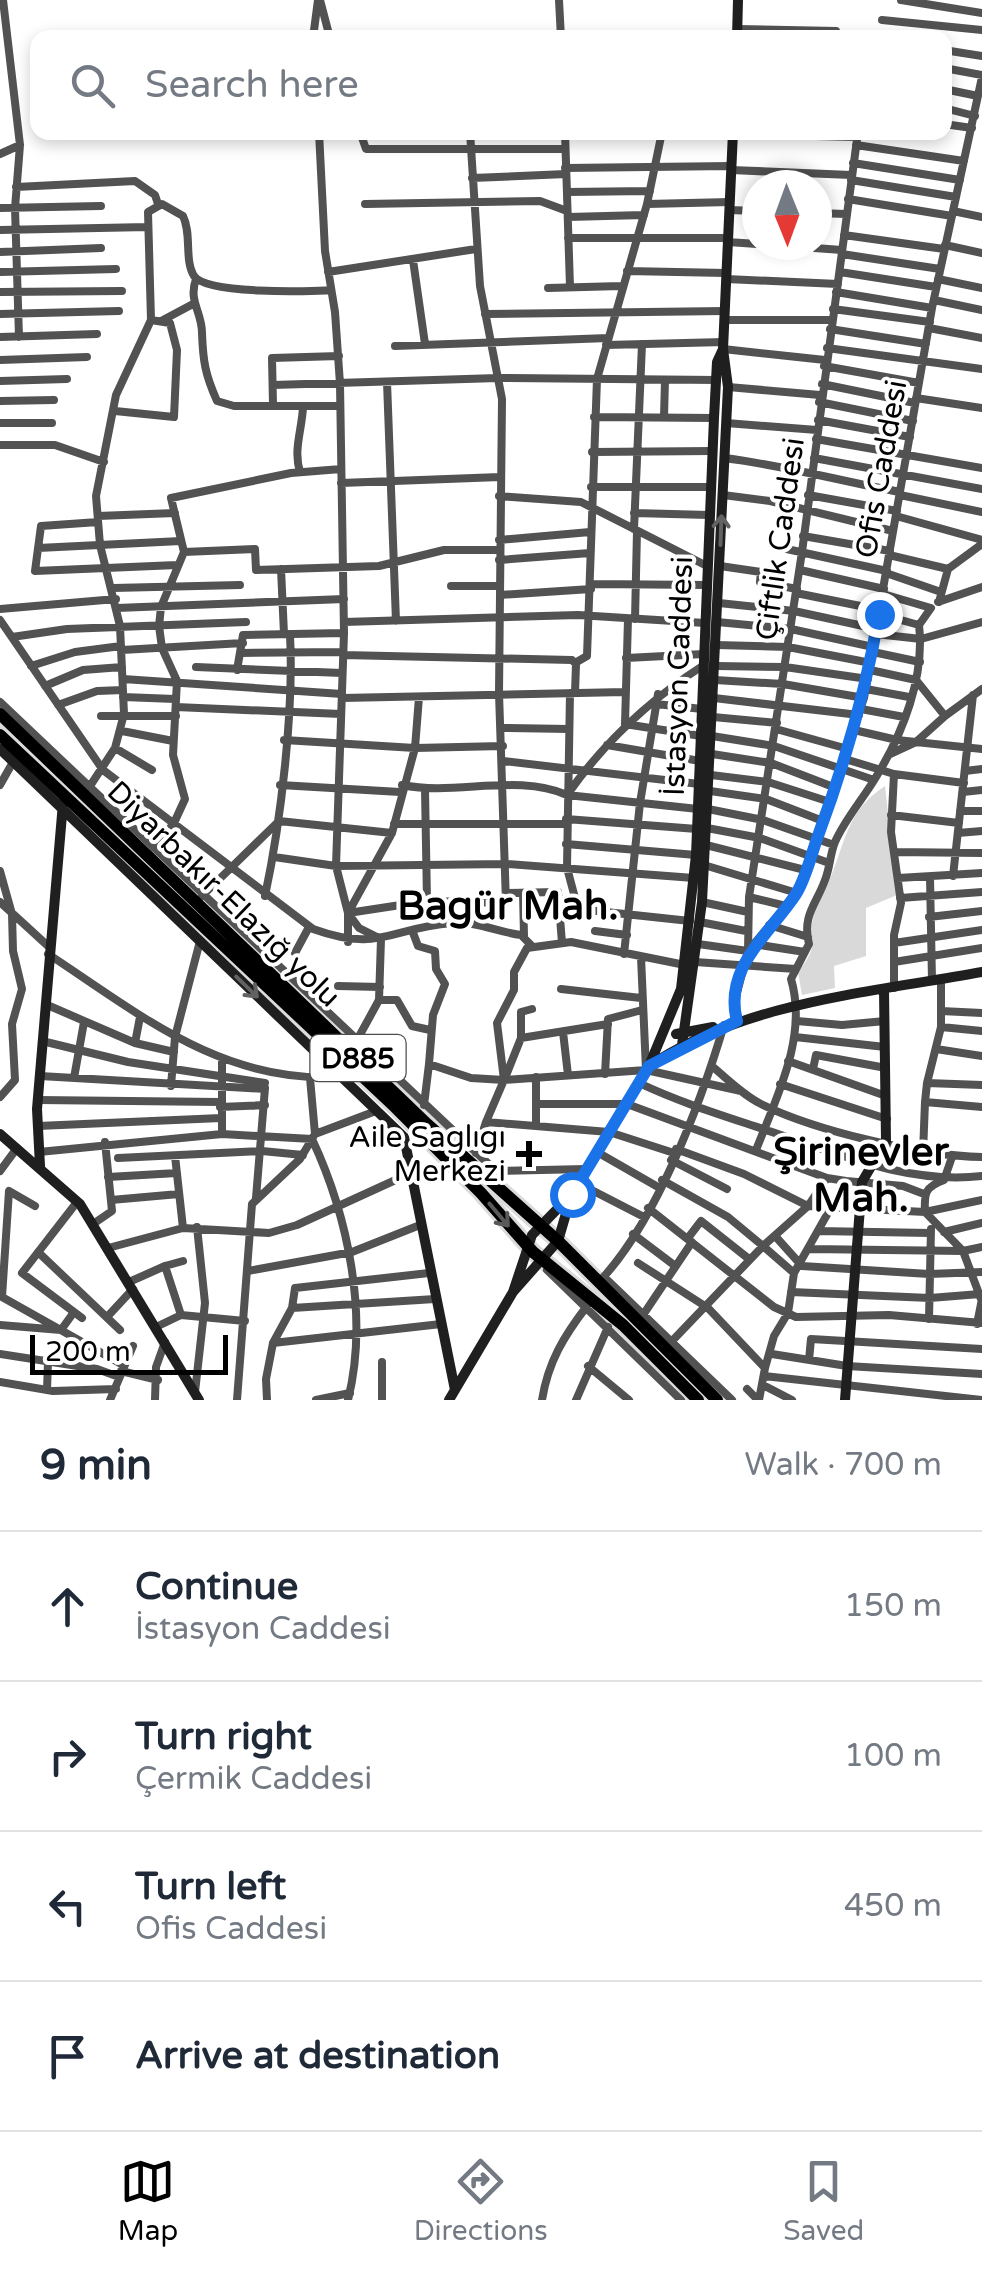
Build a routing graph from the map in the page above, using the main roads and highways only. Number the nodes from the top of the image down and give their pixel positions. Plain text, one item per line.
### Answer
1 (738, 0) edge
2 (737, 30) edge
3 (733, 140) edge
4 (724, 346) junction
5 (714, 566) junction
6 (712, 622) junction
7 (708, 662) junction
8 (0, 714) edge
9 (0, 735) edge
10 (707, 736) junction
11 (0, 750) edge
12 (73, 794) junction
13 (703, 809) junction
14 (702, 829) junction
15 (696, 921) junction
16 (690, 964) junction
17 (982, 972) edge
18 (889, 989) junction
19 (724, 1025) junction
20 (681, 1032) junction
21 (662, 1039) junction
22 (682, 1046) junction
23 (648, 1068) junction
24 (0, 1134) edge
25 (40, 1166) junction
26 (575, 1188) junction
27 (533, 1235) junction
28 (548, 1254) junction
29 (513, 1292) junction
30 (845, 1394) edge
31 (452, 1395) edge
32 (197, 1396) edge
33 (698, 1400) edge
34 (717, 1400) edge

1 - 2 main road
3 - 4 main road, İstasyon Caddesi
5 -> 4 main road
4 - 5 main road, İstasyon Caddesi
5 - 6 main road, İstasyon Caddesi
5 - 6 main road
6 - 7 main road, İstasyon Caddesi
6 - 7 main road
7 - 10 main road, İstasyon Caddesi
7 - 10 main road
8 - 12 highway, Diyarbakır-Elazığ yolu / D885
9 - 12 highway, Diyarbakır-Elazığ yolu / D885
10 - 13 main road, İstasyon Caddesi
10 - 13 main road
11 - 12 main road
12 - 25 main road
12 -> 27 highway, Diyarbakır-Elazığ yolu / D885
12 - 27 highway, Diyarbakır-Elazığ yolu / D885
12 -> 31 main road
13 - 14 main road, İstasyon Caddesi
14 - 15 main road, İstasyon Caddesi
14 - 15 main road
15 - 16 main road, İstasyon Caddesi
15 - 16 main road
16 - 20 main road
16 - 21 main road, İstasyon Caddesi
17 - 18 main road
18 - 19 main road
18 - 30 main road
19 - 20 main road
19 - 22 main road
20 - 21 main road
20 - 22 main road
21 - 23 main road, İstasyon Caddesi
22 - 23 main road
23 - 26 main road, İstasyon Caddesi
24 - 25 main road
25 - 32 main road
26 - 27 main road
26 - 28 main road
27 - 28 highway, Diyarbakır-Elazığ yolu / D885
27 - 28 highway, Diyarbakır-Elazığ yolu / D885
27 - 29 main road
28 - 29 main road
28 - 33 highway, Diyarbakır-Elazığ yolu / D885
28 - 34 highway, Diyarbakır-Elazığ yolu / D885
29 - 31 main road

